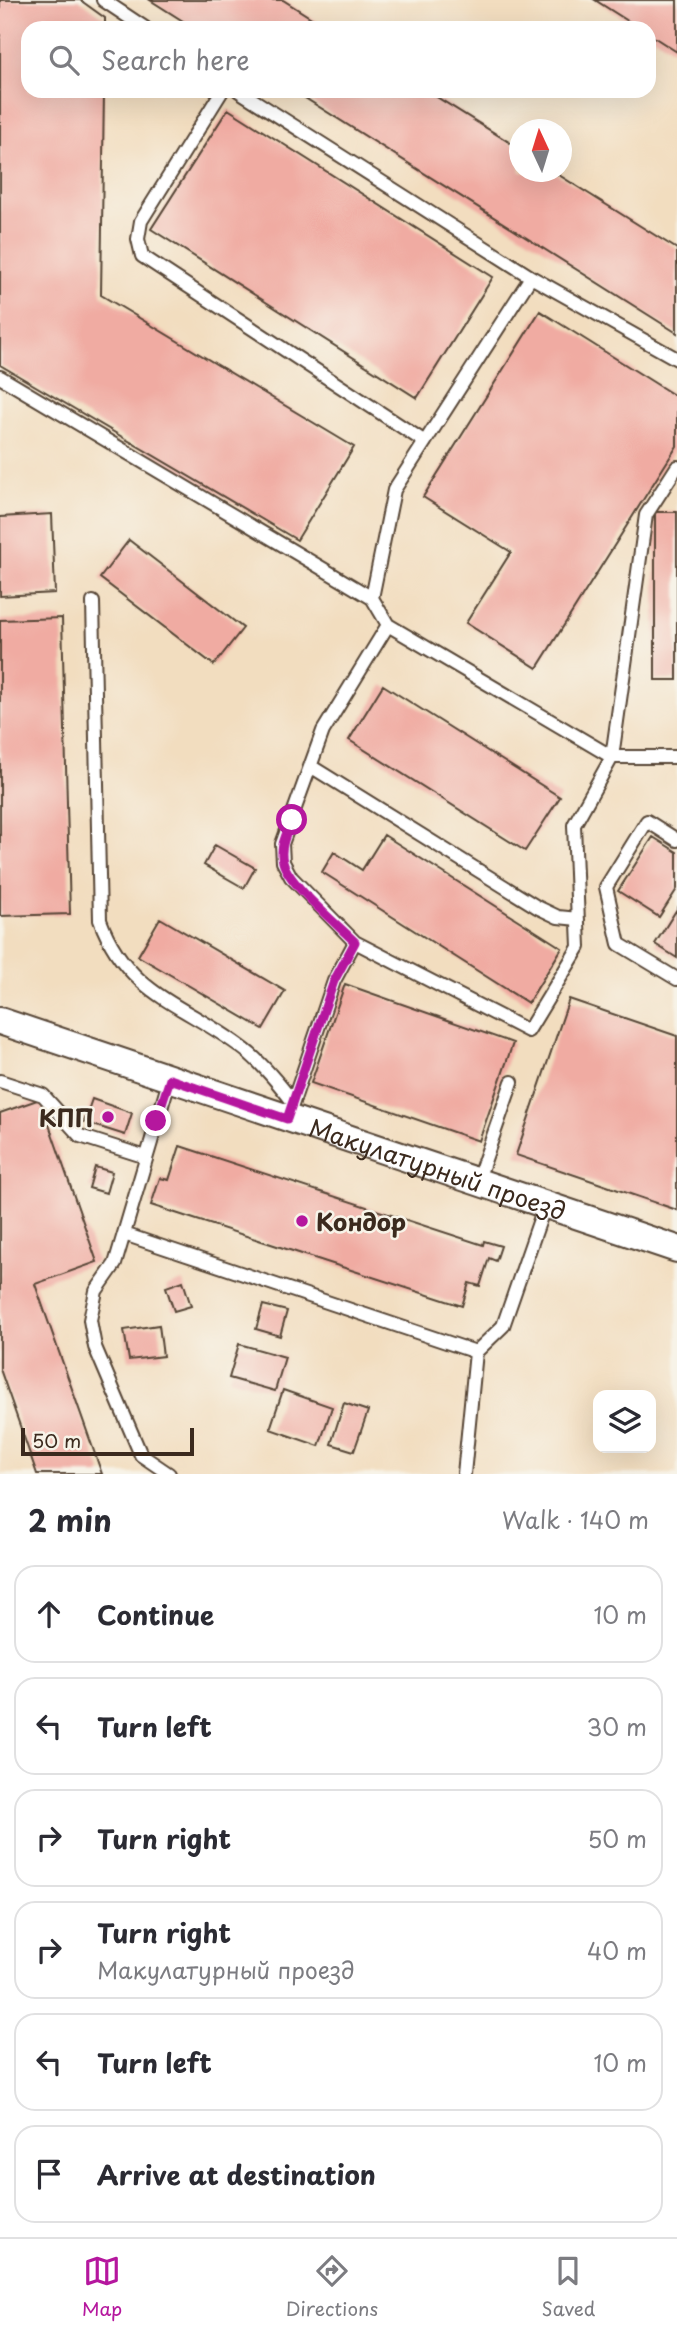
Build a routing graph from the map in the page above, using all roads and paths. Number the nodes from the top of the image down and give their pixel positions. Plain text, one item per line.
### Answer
1 (103, 0) edge
2 (134, 21) edge
3 (218, 98) edge
4 (250, 98) edge
5 (531, 277) junction
6 (677, 359) edge
7 (0, 377) edge
8 (425, 442) junction
9 (677, 467) edge
10 (662, 490) junction
11 (677, 490) edge
12 (372, 598) junction
13 (93, 602) dead end
14 (388, 625) junction
15 (612, 757) junction
16 (677, 757) edge
17 (312, 767) junction
18 (677, 840) edge
19 (578, 919) junction
20 (355, 942) junction
21 (677, 979) edge
22 (0, 1021) edge
23 (170, 1079) junction
24 (0, 1081) edge
25 (512, 1083) dead end
26 (290, 1111) junction
27 (146, 1157) junction
28 (477, 1182) junction
29 (545, 1205) junction
30 (124, 1234) junction
31 (677, 1249) edge
32 (476, 1352) junction
33 (166, 1473) edge
34 (464, 1474) edge

1 - 2 lane
3 - 8 lane
4 - 5 lane
5 - 6 lane
5 - 8 lane
7 - 12 lane
8 - 12 lane
9 - 10 lane
10 - 11 lane
10 - 15 lane
12 - 14 lane
13 - 26 lane
14 - 15 lane
14 - 17 lane
15 - 16 lane
15 - 19 lane
17 - 19 lane
17 - 20 lane
18 - 21 lane
19 - 20 lane
20 - 26 lane
22 - 23 street, Макулатурный проезд
23 - 26 street, Макулатурный проезд
23 - 27 lane
24 - 27 lane
25 - 28 lane
26 - 28 street, Макулатурный проезд
27 - 30 lane
28 - 29 street, Макулатурный проезд
29 - 31 street, Макулатурный проезд
29 - 32 lane
30 - 32 lane
30 - 33 lane
32 - 34 lane

